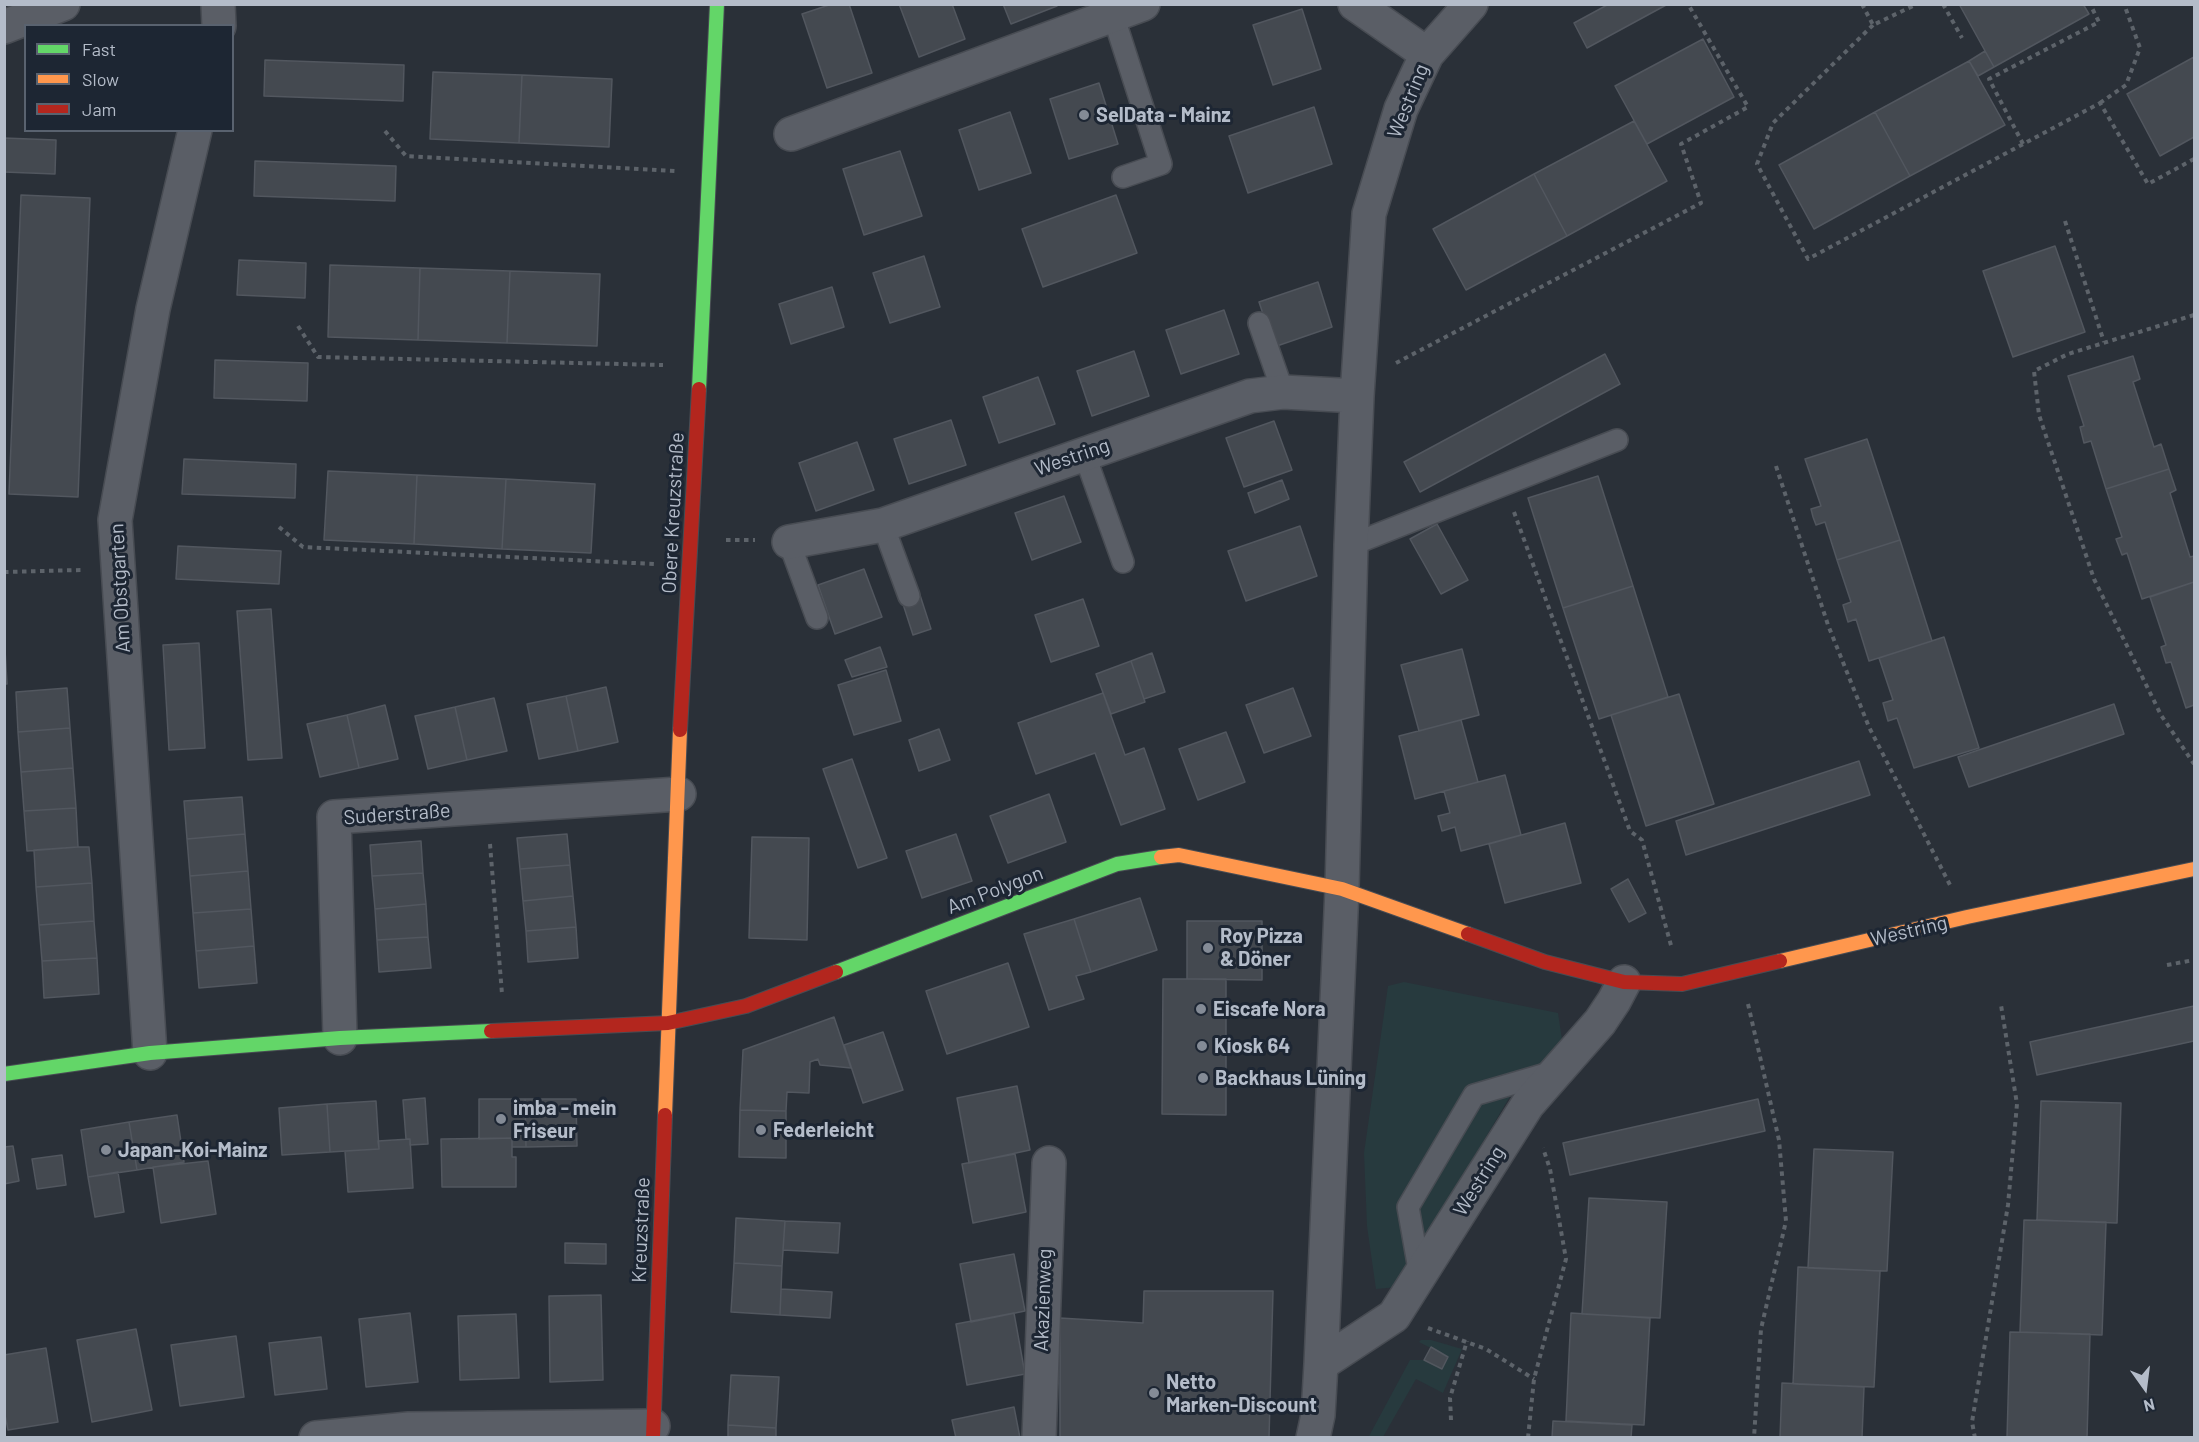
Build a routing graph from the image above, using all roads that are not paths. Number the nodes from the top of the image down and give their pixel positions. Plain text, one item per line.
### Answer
1 (63, 4) edge
2 (218, 4) edge
3 (717, 4) edge
4 (1355, 4) edge
5 (1471, 4) edge
6 (1128, 10) edge
7 (219, 24) edge
8 (4, 27) edge
9 (1427, 54) junction
10 (195, 132) edge
11 (791, 134) dead end
12 (1123, 177) dead end
13 (1259, 322) dead end
14 (1358, 382) junction
15 (1283, 392) junction
16 (1617, 440) dead end
17 (1084, 453) junction
18 (883, 525) junction
19 (789, 542) joint
20 (1351, 545) junction
21 (1123, 562) dead end
22 (909, 596) dead end
23 (817, 618) dead end
24 (679, 794) junction
25 (2194, 868) edge
26 (1342, 889) junction
27 (1624, 982) junction
28 (668, 1023) junction
29 (340, 1038) junction
30 (150, 1053) junction
31 (1558, 1071) junction
32 (4, 1074) edge
33 (1049, 1163) dead end
34 (1420, 1275) junction
35 (1321, 1364) junction
36 (653, 1432) edge
37 (316, 1437) edge
38 (1039, 1437) edge
39 (1313, 1437) edge

1 - 8 street
2 - 7 street
3 - 24 street, Obere Kreuzstraße
4 - 9 street, Westring
5 - 9 street, Westring
6 - 11 street
6 - 12 lane
9 - 14 street, Westring
10 - 30 street, Am Obstgarten
13 - 15 lane
14 - 15 street, Westring
14 - 20 street, Westring
15 - 17 street, Westring
16 - 20 lane
17 - 18 street, Westring
17 - 21 lane
18 - 19 street, Westring
18 - 22 lane
19 - 23 lane
20 - 26 street, Westring
24 - 28 street, Obere Kreuzstraße
24 - 29 street, Suderstraße
25 - 27 street, Westring
26 - 27 street, Westring
26 - 28 street, Am Polygon
26 - 35 street, Westring
27 - 31 street, Westring
28 - 29 street
28 - 36 street, Kreuzstraße
29 - 30 street
30 - 32 street
31 - 34 street, Westring
31 - 34 lane
33 - 38 street, Akazienweg
34 - 35 street, Westring
35 - 39 street, Westring
36 - 37 street

